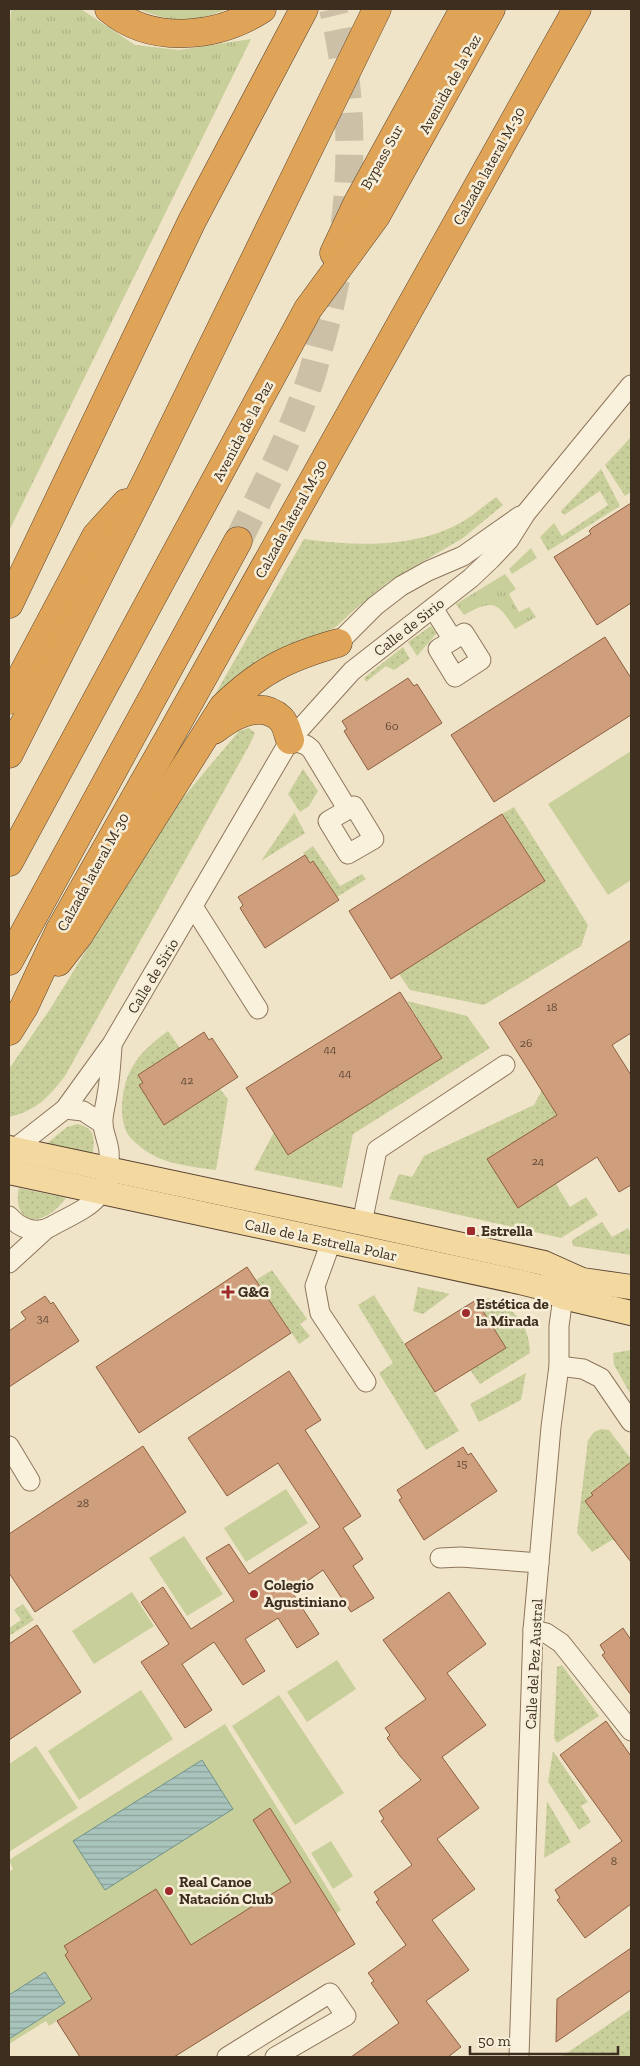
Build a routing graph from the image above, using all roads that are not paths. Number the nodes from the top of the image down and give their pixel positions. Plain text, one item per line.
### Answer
1 (109, 9) edge
2 (262, 9) edge
3 (304, 9) edge
4 (464, 9) edge
5 (491, 9) edge
6 (577, 9) edge
7 (377, 10) edge
8 (308, 309) junction
9 (631, 385) edge
10 (148, 478) junction
11 (526, 513) junction
12 (238, 541) tunnel mouth
13 (9, 604) edge
14 (433, 608) junction
15 (453, 640) dead end
16 (338, 643) joint
17 (9, 700) edge
18 (290, 740) junction
19 (198, 744) junction
20 (9, 754) edge
21 (348, 810) dead end
22 (9, 862) edge
23 (194, 908) junction
24 (9, 961) edge
25 (24, 1007) junction
26 (258, 1009) dead end
27 (9, 1031) edge
28 (112, 1044) junction
29 (505, 1065) dead end
30 (65, 1109) junction
31 (103, 1124) junction
32 (11, 1152) edge
33 (108, 1168) junction
34 (9, 1172) edge
35 (102, 1193) junction
36 (9, 1216) edge
37 (362, 1223) junction
38 (45, 1230) junction
39 (331, 1242) junction
40 (9, 1263) edge
41 (582, 1280) junction
42 (631, 1287) edge
43 (563, 1297) junction
44 (631, 1313) edge
45 (559, 1366) junction
46 (366, 1382) dead end
47 (631, 1422) edge
48 (9, 1446) edge
49 (30, 1481) dead end
50 (440, 1558) dead end
51 (539, 1563) junction
52 (533, 1630) junction
53 (631, 1731) edge
54 (229, 2056) edge
55 (256, 2057) edge
56 (275, 2057) edge
57 (520, 2057) edge

1 - 2 highway
3 - 13 highway
4 - 8 highway, Bypass Sur
5 - 8 highway, Avenida de la Paz
6 - 25 highway, Calzada lateral M-30
7 - 10 highway
8 - 22 highway, Avenida de la Paz
9 - 11 street, Calle de Sirio
10 - 17 highway
10 - 20 highway
11 - 14 street, Calle de Sirio
11 - 16 street, Calle de Sirio
12 - 24 highway
14 - 15 street
14 - 18 street, Calle de Sirio
16 - 19 highway
18 - 19 highway
18 - 21 street
18 - 23 street, Calle de Sirio
19 - 25 highway
23 - 26 street
23 - 28 street, Calle de Sirio
25 - 27 highway, Calzada lateral M-30
28 - 30 street, Calle de Sirio
28 - 31 street, Calle de Sirio
29 - 37 street, Calle de la Estrella Polar
30 - 31 street
30 - 32 street, Calle de Sirio
31 - 33 street, Calle de Sirio
32 - 33 main road, Calle de la Estrella Polar
33 - 35 street, Calle de Sirio
33 - 37 main road, Calle de la Estrella Polar
34 - 35 main road, Calle de la Estrella Polar
35 - 38 street
35 - 39 main road, Calle de la Estrella Polar
36 - 38 street
37 - 41 main road, Calle de la Estrella Polar
38 - 40 street
39 - 43 main road, Calle de la Estrella Polar
39 - 46 street
41 - 42 main road, Calle de la Estrella Polar
41 - 43 street
43 - 44 main road, Calle de la Estrella Polar
43 - 45 street, Calle del Pez Austral
45 - 47 street
45 - 51 street, Calle del Pez Austral
48 - 49 street
50 - 51 street
51 - 52 street, Calle del Pez Austral
52 - 53 street
52 - 57 street, Calle del Pez Austral
54 - 55 street
54 - 56 street

